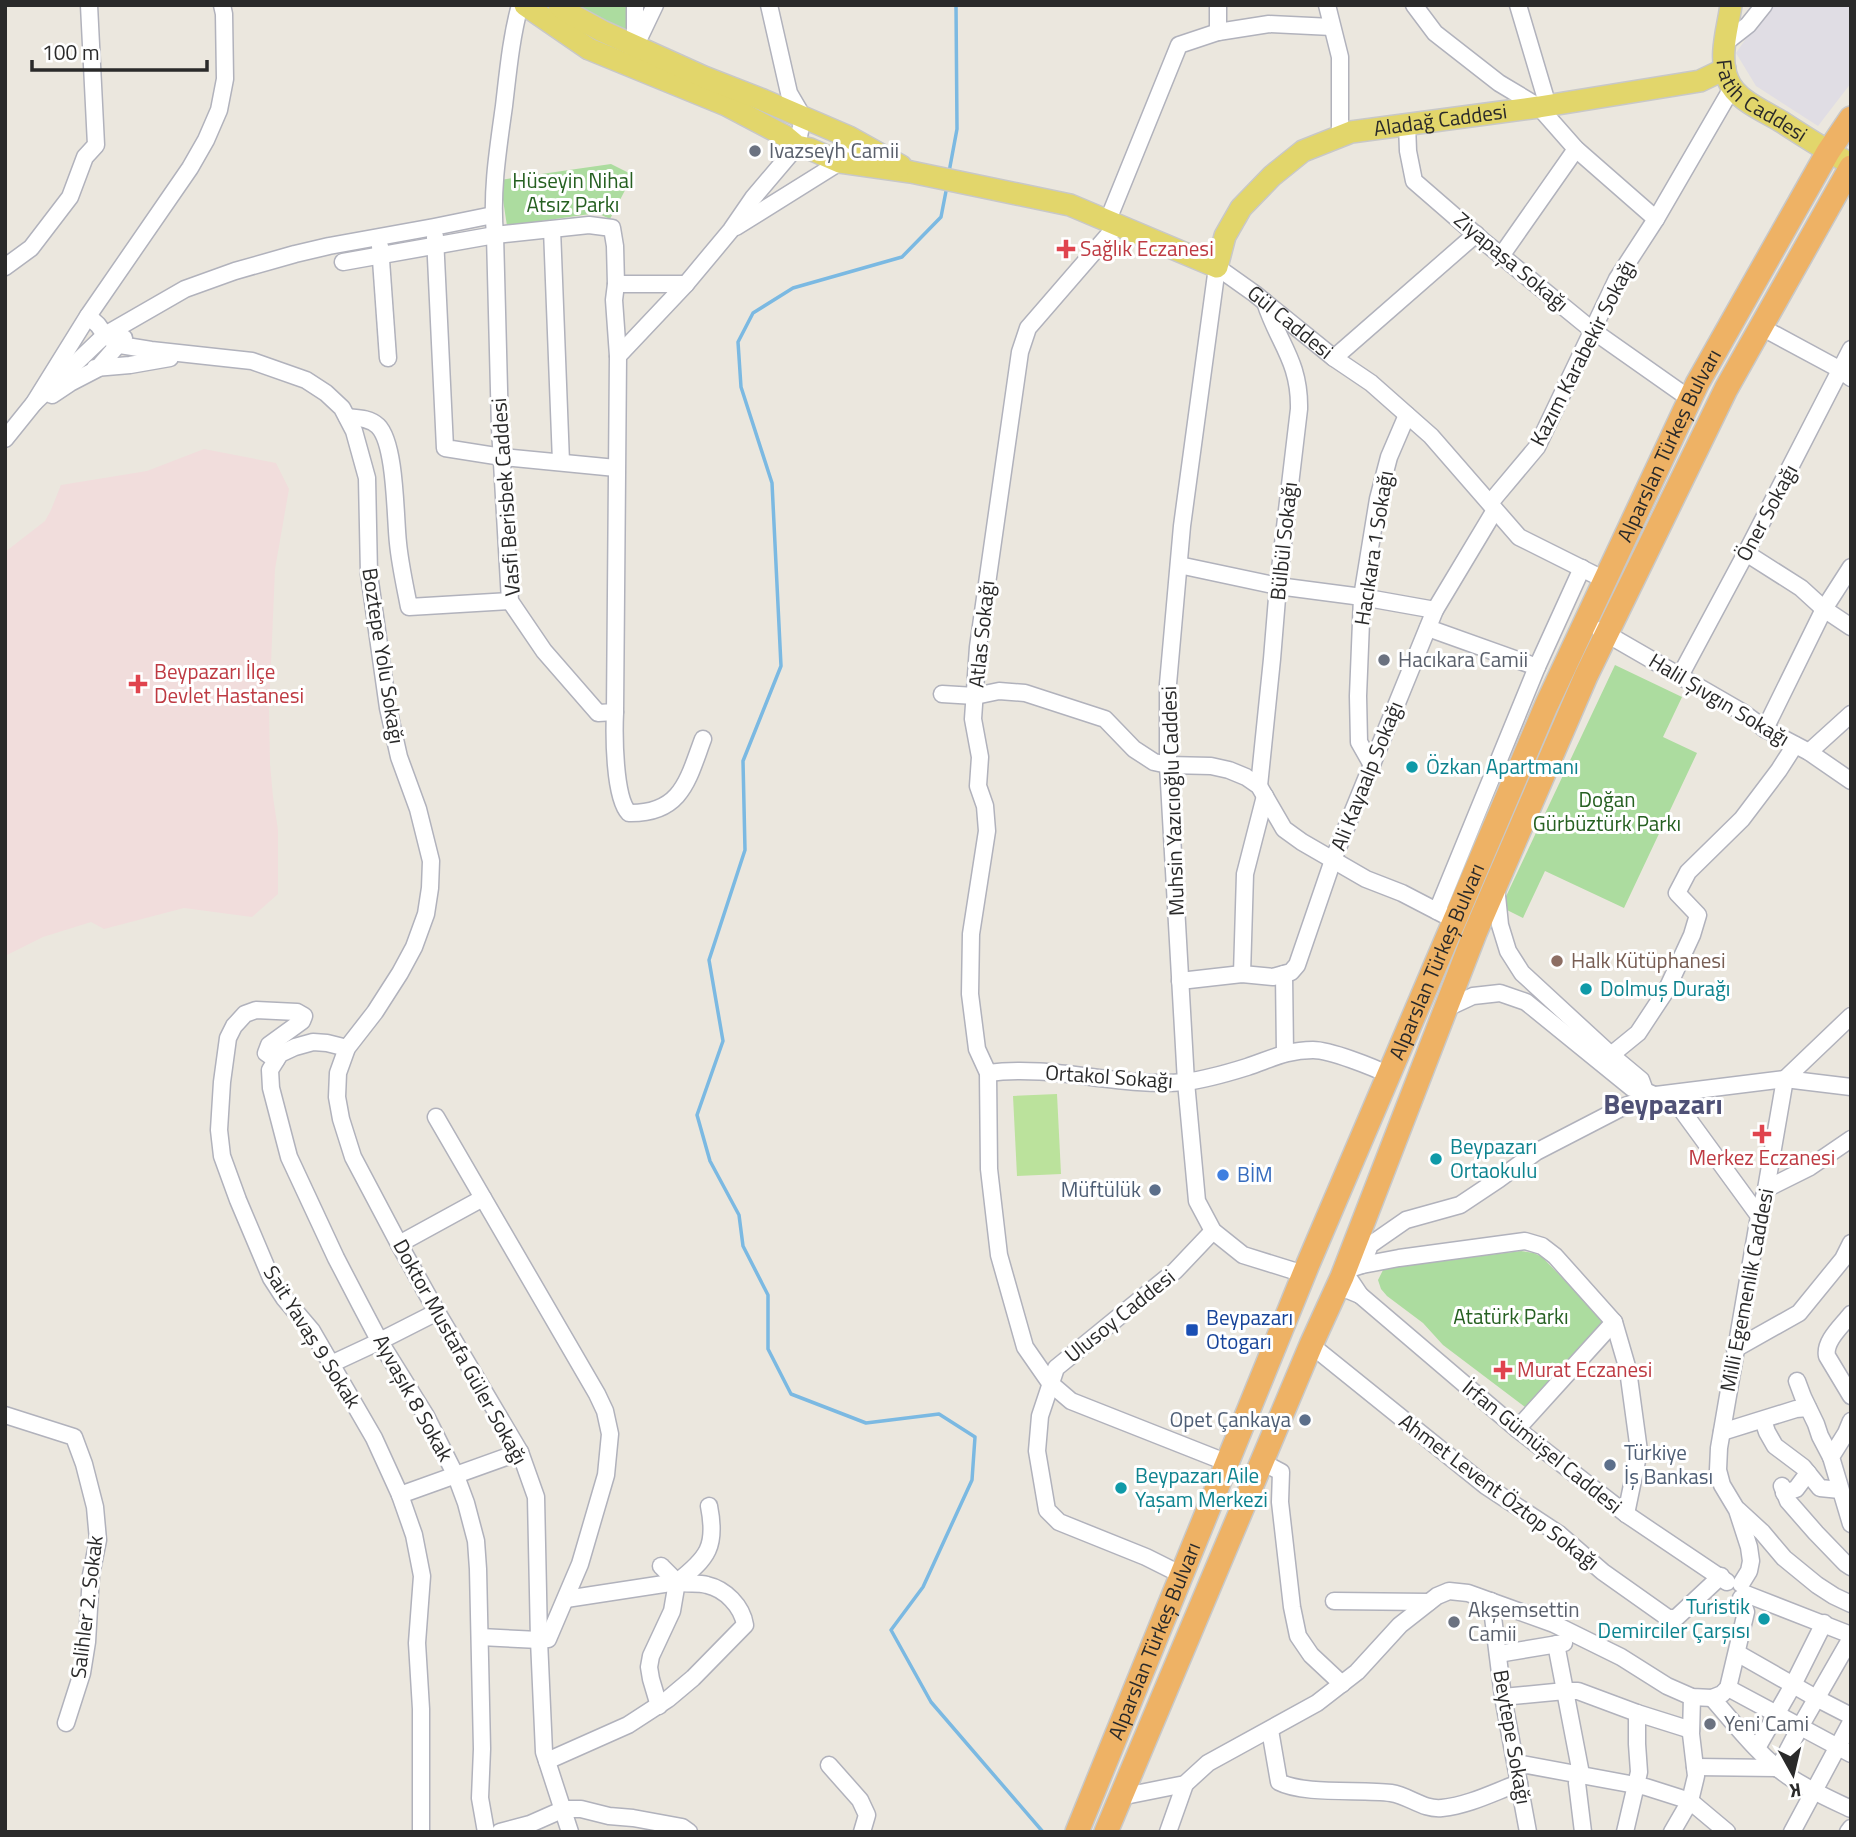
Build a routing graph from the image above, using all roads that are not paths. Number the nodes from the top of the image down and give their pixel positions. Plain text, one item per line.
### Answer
1 (89, 5) edge
2 (222, 5) edge
3 (525, 5) edge
4 (635, 5) edge
5 (655, 5) edge
6 (769, 5) edge
7 (1218, 5) edge
8 (1327, 5) edge
9 (1414, 5) edge
10 (1518, 5) edge
11 (1731, 5) edge
12 (1765, 5) edge
13 (554, 10) edge
14 (1332, 27) junction
15 (1218, 32) junction
16 (1725, 43) junction
17 (635, 47) junction
18 (1728, 78) junction
19 (1543, 107) junction
20 (803, 117) junction
21 (1851, 118) edge
22 (1407, 124) junction
23 (1340, 136) junction
24 (849, 137) junction
25 (797, 145) junction
26 (1576, 149) junction
27 (1828, 152) junction
28 (840, 162) junction
29 (1851, 166) edge
30 (912, 172) junction
31 (493, 215) junction
32 (1656, 219) junction
33 (1113, 222) junction
34 (434, 227) junction
35 (552, 229) junction
36 (732, 230) junction
37 (1476, 234) junction
38 (495, 235) junction
39 (380, 237) junction
40 (435, 246) junction
41 (380, 256) junction
42 (1501, 256) junction
43 (343, 262) dead end
44 (5, 267) edge
45 (1217, 267) junction
46 (616, 284) junction
47 (686, 284) junction
48 (160, 302) junction
49 (1265, 302) junction
50 (88, 316) junction
51 (1761, 327) junction
52 (1592, 330) junction
53 (105, 335) junction
54 (120, 345) junction
55 (1851, 349) edge
56 (189, 354) junction
57 (618, 356) junction
58 (80, 357) junction
59 (388, 358) dead end
60 (1334, 358) junction
61 (97, 369) junction
62 (1845, 374) edge
63 (1690, 399) junction
64 (34, 402) junction
65 (1407, 415) junction
66 (347, 417) junction
67 (10, 432) edge
68 (502, 457) junction
69 (561, 462) junction
70 (616, 468) junction
71 (1492, 506) junction
72 (1746, 553) junction
73 (1179, 565) junction
74 (1851, 567) edge
75 (1582, 568) junction
76 (1605, 580) junction
77 (1278, 586) junction
78 (1362, 597) junction
79 (510, 601) junction
80 (1824, 609) junction
81 (1435, 610) junction
82 (1586, 622) junction
83 (1851, 627) edge
84 (1428, 628) junction
85 (1607, 633) junction
86 (1536, 667) junction
87 (1680, 676) junction
88 (942, 694) dead end
89 (975, 696) junction
90 (615, 712) junction
91 (1851, 715) edge
92 (1765, 729) junction
93 (704, 739) dead end
94 (1802, 748) junction
95 (1168, 765) junction
96 (1372, 765) junction
97 (1851, 781) edge
98 (1262, 791) junction
99 (1333, 860) junction
100 (1496, 884) junction
101 (1446, 916) junction
102 (1242, 974) junction
103 (1284, 974) junction
104 (1180, 981) junction
105 (1445, 1009) junction
106 (1851, 1016) edge
107 (346, 1048) junction
108 (1285, 1053) junction
109 (1611, 1055) junction
110 (276, 1060) junction
111 (988, 1073) junction
112 (1389, 1075) junction
113 (1785, 1079) junction
114 (1185, 1082) junction
115 (1851, 1087) edge
116 (1651, 1093) junction
117 (436, 1117) dead end
118 (1851, 1139) edge
119 (1766, 1189) junction
120 (483, 1198) junction
121 (1759, 1216) junction
122 (1213, 1231) junction
123 (1851, 1243) edge
124 (399, 1244) junction
125 (1307, 1266) junction
126 (1348, 1274) junction
127 (437, 1312) junction
128 (1851, 1314) edge
129 (1614, 1322) junction
130 (380, 1342) junction
131 (1311, 1345) junction
132 (1735, 1349) junction
133 (331, 1364) junction
134 (1797, 1381) dead end
135 (1050, 1383) junction
136 (1851, 1396) edge
137 (1808, 1408) junction
138 (5, 1415) edge
139 (1763, 1420) junction
140 (1851, 1421) edge
141 (1517, 1429) junction
142 (1722, 1432) junction
143 (520, 1452) junction
144 (1831, 1457) junction
145 (1228, 1462) junction
146 (1262, 1462) junction
147 (1808, 1473) junction
148 (456, 1476) junction
149 (1840, 1490) junction
150 (401, 1495) junction
151 (709, 1506) dead end
152 (1736, 1508) junction
153 (1626, 1514) junction
154 (1851, 1524) edge
155 (661, 1566) dead end
156 (1851, 1567) edge
157 (1182, 1575) junction
158 (1721, 1576) junction
159 (677, 1582) junction
160 (1741, 1591) junction
161 (566, 1599) junction
162 (1334, 1601) dead end
163 (1491, 1601) junction
164 (1429, 1602) junction
165 (1851, 1604) edge
166 (1824, 1623) junction
167 (1851, 1636) edge
168 (480, 1637) junction
169 (539, 1640) junction
170 (1587, 1640) junction
171 (1556, 1644) junction
172 (1737, 1653) junction
173 (1498, 1654) junction
174 (1342, 1684) junction
175 (1793, 1685) junction
176 (1728, 1688) junction
177 (1565, 1691) junction
178 (1692, 1697) junction
179 (1503, 1698) junction
180 (1712, 1698) junction
181 (1816, 1698) junction
182 (659, 1706) junction
183 (1637, 1713) junction
184 (1778, 1714) junction
185 (1851, 1716) edge
186 (1851, 1722) edge
187 (66, 1723) dead end
188 (1800, 1727) junction
189 (1269, 1730) junction
190 (1691, 1730) junction
191 (1757, 1748) junction
192 (1844, 1750) edge
193 (547, 1761) junction
194 (1516, 1763) junction
195 (829, 1765) dead end
196 (1695, 1767) junction
197 (1778, 1768) junction
198 (1581, 1774) junction
199 (1519, 1783) junction
200 (1185, 1784) junction
201 (1635, 1784) junction
202 (1813, 1790) junction
203 (1120, 1797) junction
204 (1690, 1801) junction
205 (564, 1809) junction
206 (1851, 1809) edge
207 (609, 1816) junction
208 (1081, 1822) edge
209 (655, 1827) edge
210 (421, 1832) edge
211 (486, 1832) edge
212 (500, 1832) edge
213 (570, 1832) edge
214 (615, 1832) edge
215 (689, 1832) edge
216 (862, 1832) edge
217 (1106, 1832) edge
218 (1168, 1832) edge
219 (1528, 1832) edge
220 (1583, 1832) edge
221 (1625, 1832) edge
222 (1672, 1832) edge
223 (1727, 1832) edge
224 (1793, 1832) edge

1 - 44 street
2 - 50 street
3 - 13 main road
3 - 31 street, Vasfi Berisbek Caddesi
4 - 17 street
5 - 17 street
6 - 20 street
7 - 15 street
8 - 14 street
9 - 19 street
10 - 19 street
11 - 16 main road, Fatih Caddesi
12 - 16 street
13 - 17 main road, Gül Caddesi
13 - 25 main road, Gül Caddesi
14 - 15 street, Atlas Sokağı
14 - 23 street
15 - 33 street, Atlas Sokağı
16 - 18 main road, Fatih Caddesi
17 - 20 main road, Gül Caddesi
18 - 19 main road, Aladağ Caddesi
18 - 27 main road, Fatih Caddesi
18 - 32 street, Kazım Karabekir Sokağı
19 - 22 main road, Aladağ Caddesi
19 - 26 street
20 - 24 main road, Gül Caddesi
20 - 25 street
21 - 27 highway, Alparslan Türkeş Bulvarı
22 - 23 main road, Aladağ Caddesi
22 - 37 street, Ziyapaşa Sokağı
23 - 45 main road, Aladağ Caddesi
24 - 28 street
24 - 30 main road, Gül Caddesi
25 - 28 main road, Gül Caddesi
25 - 36 street
26 - 32 street
26 - 42 street
27 - 29 main road, Fatih Caddesi
27 - 63 highway, Alparslan Türkeş Bulvarı
28 - 30 main road, Gül Caddesi
28 - 36 street
29 - 51 highway, Alparslan Türkeş Bulvarı
30 - 33 main road, Gül Caddesi
31 - 34 street
31 - 38 street, Vasfi Berisbek Caddesi
32 - 52 street, Kazım Karabekir Sokağı
33 - 45 main road, Gül Caddesi
33 - 89 street, Atlas Sokağı
34 - 39 street
34 - 40 street
35 - 38 street
35 - 46 street
35 - 69 street
36 - 47 street
37 - 42 street, Ziyapaşa Sokağı
37 - 60 street
38 - 40 street
38 - 68 street, Vasfi Berisbek Caddesi
39 - 41 street
39 - 48 street
40 - 41 street
40 - 68 street
41 - 43 street
41 - 59 street
42 - 52 street, Ziyapaşa Sokağı
45 - 49 street, Gül Caddesi
45 - 73 street, Muhsin Yazıcıoğlu Caddesi
46 - 47 street
46 - 57 street
47 - 57 street
48 - 53 street
48 - 54 street
49 - 60 street, Gül Caddesi
49 - 77 street, Bülbül Sokağı
50 - 53 street
50 - 58 street
50 - 64 street
51 - 62 street
51 - 85 highway, Alparslan Türkeş Bulvarı
52 - 63 street, Ziyapaşa Sokağı
52 - 71 street, Kazım Karabekir Sokağı
53 - 54 street
53 - 58 street
54 - 56 street, Boztepe Yolu Sokağı
54 - 61 street
55 - 62 street, Öner Sokağı
56 - 61 street
56 - 66 street, Boztepe Yolu Sokağı
57 - 70 street
58 - 61 street
58 - 64 street
60 - 65 street, Gül Caddesi
61 - 67 street
62 - 72 street, Öner Sokağı
63 - 76 highway, Alparslan Türkeş Bulvarı
64 - 67 street
65 - 71 street, Gül Caddesi
65 - 78 street, Hacıkara 1 Sokağı
66 - 79 street
66 - 107 street, Boztepe Yolu Sokağı
68 - 69 street
68 - 79 street, Vasfi Berisbek Caddesi
69 - 70 street
70 - 90 street
71 - 75 street, Gül Caddesi
71 - 81 street, Ali Kayaalp Sokağı
72 - 80 street
72 - 87 street, Öner Sokağı
73 - 77 street
73 - 95 street, Muhsin Yazıcıoğlu Caddesi
74 - 80 street
75 - 76 street, Gül Caddesi
75 - 86 street
76 - 82 highway, Alparslan Türkeş Bulvarı
77 - 78 street
77 - 98 street, Bülbül Sokağı
78 - 81 street
78 - 96 street, Hacıkara 1 Sokağı
79 - 90 street, Vasfi Berisbek Caddesi
80 - 83 street
80 - 92 street
81 - 84 street, Ali Kayaalp Sokağı
82 - 85 street, Halil Şıvgın Sokağı
82 - 101 highway, Alparslan Türkeş Bulvarı
84 - 86 street
84 - 96 street, Ali Kayaalp Sokağı
85 - 87 street, Halil Şıvgın Sokağı
85 - 100 highway, Alparslan Türkeş Bulvarı
86 - 101 street
87 - 92 street, Halil Şıvgın Sokağı
88 - 89 street
89 - 95 street
89 - 111 street, Atlas Sokağı
90 - 93 street
91 - 94 street
92 - 94 street, Halil Şıvgın Sokağı
94 - 97 street, Halil Şıvgın Sokağı
94 - 109 street
95 - 98 street
95 - 104 street, Muhsin Yazıcıoğlu Caddesi
96 - 99 street, Ali Kayaalp Sokağı
98 - 99 street
98 - 102 street, Bülbül Sokağı
99 - 101 street
99 - 103 street, Ali Kayaalp Sokağı
100 - 105 highway, Alparslan Türkeş Bulvarı
100 - 109 street
101 - 112 highway, Alparslan Türkeş Bulvarı
102 - 103 street
102 - 104 street
103 - 108 street
104 - 114 street, Muhsin Yazıcıoğlu Caddesi
105 - 116 street
105 - 126 highway, Alparslan Türkeş Bulvarı
106 - 113 street
107 - 110 street
107 - 124 street, Doktor Mustafa Güler Sokağı
108 - 112 street, Ortakol Sokağı
108 - 114 street, Ortakol Sokağı
109 - 116 street
110 - 130 street, Ayvaşık 8 Sokak
110 - 133 street, Sait Yavaş 9 Sokak
111 - 114 street, Ortakol Sokağı
111 - 135 street, Ulusoy Caddesi
112 - 125 highway, Alparslan Türkeş Bulvarı
113 - 115 street
113 - 116 street
113 - 119 street, Milli Egemenlik Caddesi
114 - 122 street, Muhsin Yazıcıoğlu Caddesi
116 - 121 street
116 - 126 street
117 - 120 street
118 - 119 street
119 - 121 street, Milli Egemenlik Caddesi
120 - 124 street
120 - 161 street
121 - 132 street, Milli Egemenlik Caddesi
122 - 125 street, Muhsin Yazıcıoğlu Caddesi
122 - 135 street, Ulusoy Caddesi
123 - 132 street
124 - 127 street, Doktor Mustafa Güler Sokağı
125 - 126 highway
125 - 126 highway
125 - 145 highway, Alparslan Türkeş Bulvarı
126 - 129 street
126 - 131 highway, Alparslan Türkeş Bulvarı
126 - 141 street, İrfan Gümüşel Caddesi
127 - 130 street
127 - 143 street, Doktor Mustafa Güler Sokağı
128 - 136 street
129 - 141 street
129 - 153 street
130 - 133 street
130 - 148 street, Ayvaşık 8 Sokak
131 - 146 highway, Alparslan Türkeş Bulvarı
131 - 158 street, Ahmet Levent Öztop Sokağı
132 - 142 street, Milli Egemenlik Caddesi
133 - 150 street, Sait Yavaş 9 Sokak
134 - 137 street
135 - 145 street
135 - 157 street
137 - 139 street
137 - 144 street
138 - 187 street, Salihler 2. Sokak
139 - 142 street
139 - 147 street
140 - 144 street
141 - 153 street, İrfan Gümüşel Caddesi
142 - 152 street, Milli Egemenlik Caddesi
143 - 148 street
143 - 169 street, Doktor Mustafa Güler Sokağı
144 - 149 street
145 - 157 highway, Alparslan Türkeş Bulvarı
146 - 174 street
146 - 203 highway, Alparslan Türkeş Bulvarı
147 - 149 street
147 - 156 street
148 - 150 street
148 - 168 street, Ayvaşık 8 Sokak
149 - 154 street
150 - 210 street, Sait Yavaş 9 Sokak
151 - 159 street
152 - 160 street, Milli Egemenlik Caddesi
152 - 165 street
153 - 158 street, İrfan Gümüşel Caddesi
155 - 159 street
157 - 208 highway, Alparslan Türkeş Bulvarı
158 - 160 street, İrfan Gümüşel Caddesi
159 - 161 street
159 - 182 street
159 - 182 street
160 - 166 street, İrfan Gümüşel Caddesi
160 - 172 street, Milli Egemenlik Caddesi
161 - 169 street
162 - 164 street
163 - 164 street
163 - 170 street
163 - 173 street, Beytepe Sokağı
164 - 174 street
166 - 167 street, İrfan Gümüşel Caddesi
166 - 175 street
167 - 181 street
168 - 169 street
168 - 211 street, Ayvaşık 8 Sokak
169 - 193 street, Doktor Mustafa Güler Sokağı
170 - 171 street
170 - 178 street
171 - 173 street
171 - 177 street
172 - 175 street
172 - 176 street, Milli Egemenlik Caddesi
173 - 179 street, Beytepe Sokağı
174 - 189 street
175 - 181 street
175 - 184 street
176 - 180 street
176 - 184 street
177 - 179 street
177 - 183 street
177 - 198 street
178 - 180 street
178 - 190 street
179 - 194 street, Beytepe Sokağı
180 - 191 street
181 - 185 street
181 - 188 street
182 - 193 street
183 - 190 street
183 - 201 street
184 - 188 street
184 - 191 street
186 - 192 street
188 - 192 street
188 - 197 street
189 - 199 street
189 - 200 street
190 - 196 street
191 - 197 street
192 - 202 street
193 - 205 street, Doktor Mustafa Güler Sokağı
194 - 198 street
194 - 199 street, Beytepe Sokağı
195 - 216 street
196 - 197 street
196 - 204 street
197 - 202 street
198 - 201 street
198 - 220 street
199 - 219 street, Beytepe Sokağı
200 - 203 street
200 - 218 street
201 - 204 street
201 - 221 street
202 - 206 street
202 - 224 street
203 - 217 highway, Alparslan Türkeş Bulvarı
204 - 222 street
204 - 223 street
205 - 207 street
205 - 212 street
205 - 213 street, Doktor Mustafa Güler Sokağı
207 - 209 street
207 - 214 street
209 - 215 street

